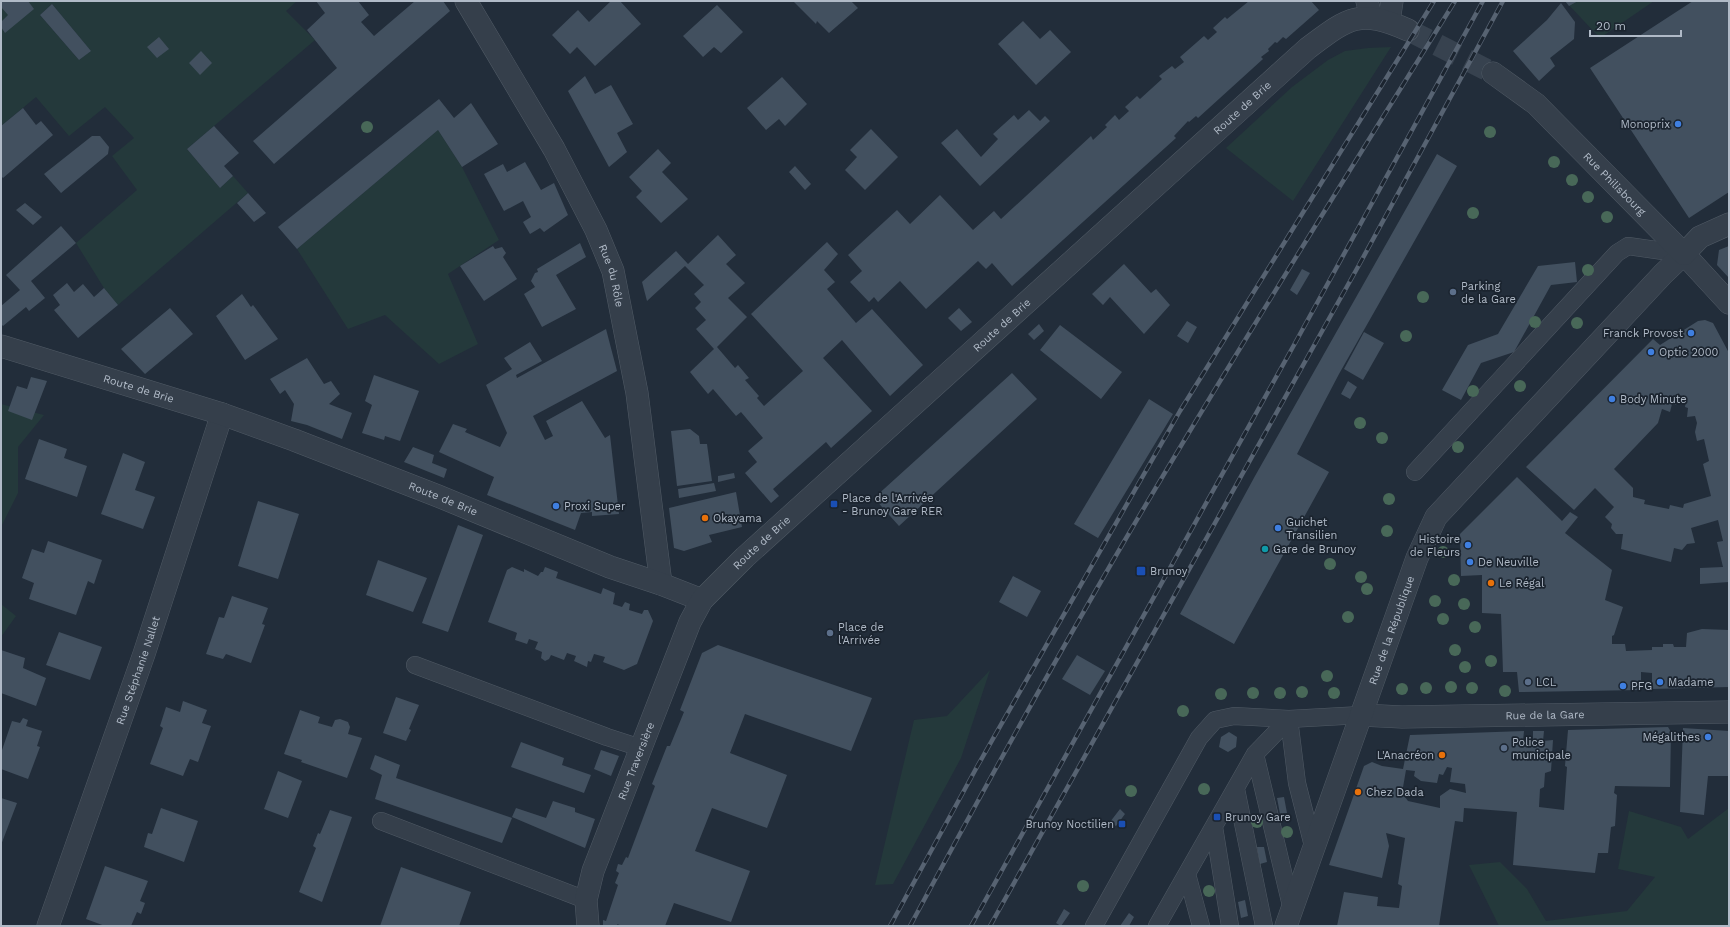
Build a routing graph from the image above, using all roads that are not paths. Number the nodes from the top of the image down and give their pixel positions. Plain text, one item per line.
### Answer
1 (466, 1) edge
2 (1385, 14) edge
3 (1493, 73) tunnel mouth
4 (1729, 224) edge
5 (1684, 254) junction
6 (1729, 303) edge
7 (1, 346) edge
8 (222, 414) junction
9 (1415, 472) dead end
10 (661, 584) junction
11 (702, 600) junction
12 (415, 665) dead end
13 (1729, 712) edge
14 (1360, 715) junction
15 (1289, 720) junction
16 (641, 748) junction
17 (1255, 754) junction
18 (1236, 789) junction
19 (381, 821) dead end
20 (1214, 827) junction
21 (1314, 850) junction
22 (1187, 874) junction
23 (586, 900) junction
24 (1166, 909) junction
25 (1289, 918) edge
26 (48, 926) edge
27 (588, 926) edge
28 (1094, 926) edge
29 (1157, 926) edge
30 (1170, 926) edge
31 (1201, 926) edge
32 (1230, 926) edge
33 (1264, 926) edge

1 - 10 street, Rue du Rôle
2 - 11 street, Route de Brie
3 - 5 street, Rue Philisbourg
4 - 5 street, Rue de la République
5 - 6 street, Rue Philisbourg
5 - 9 lane
5 - 14 street, Rue de la République
7 - 8 street, Route de Brie
8 - 10 street, Route de Brie
8 - 26 street, Rue Stéphanie Nallet
10 - 11 street, Route de Brie
11 - 16 street, Rue Traversière
12 - 16 lane
13 - 14 street, Rue de la Gare
14 - 15 lane
14 - 21 street, Rue de la République
15 - 17 lane
15 - 21 lane
15 - 28 lane
16 - 23 street, Rue Traversière
17 - 18 lane
17 - 25 lane
18 - 20 lane
18 - 33 lane
19 - 23 lane
20 - 22 lane
20 - 32 lane
21 - 25 street, Rue de la République
22 - 24 lane
22 - 31 lane
23 - 27 street, Rue Traversière
24 - 29 lane
24 - 30 lane

